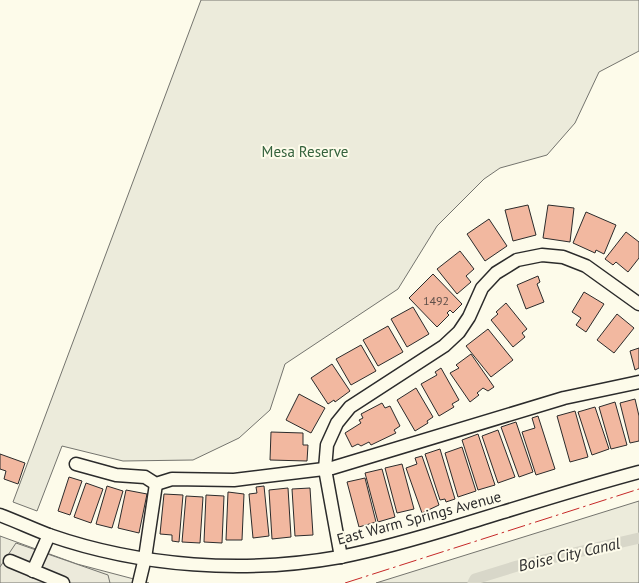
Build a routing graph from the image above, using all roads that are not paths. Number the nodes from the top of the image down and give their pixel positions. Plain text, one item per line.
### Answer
1 (639, 304) edge
2 (639, 382) edge
3 (76, 464) dead end
4 (325, 469) junction
5 (639, 472) edge
6 (156, 484) junction
7 (0, 515) edge
8 (49, 535) junction
9 (341, 557) junction
10 (145, 558) junction
11 (10, 561) dead end
12 (33, 571) junction
13 (63, 583) edge
14 (139, 583) edge

1 - 4 street
2 - 4 street
3 - 6 street
4 - 6 street
4 - 9 street
5 - 9 street, East Warm Springs Avenue
6 - 10 street
7 - 8 street, East Warm Springs Avenue
8 - 10 street, East Warm Springs Avenue
8 - 12 street
9 - 10 street, East Warm Springs Avenue
10 - 14 street
11 - 12 street
12 - 13 street

